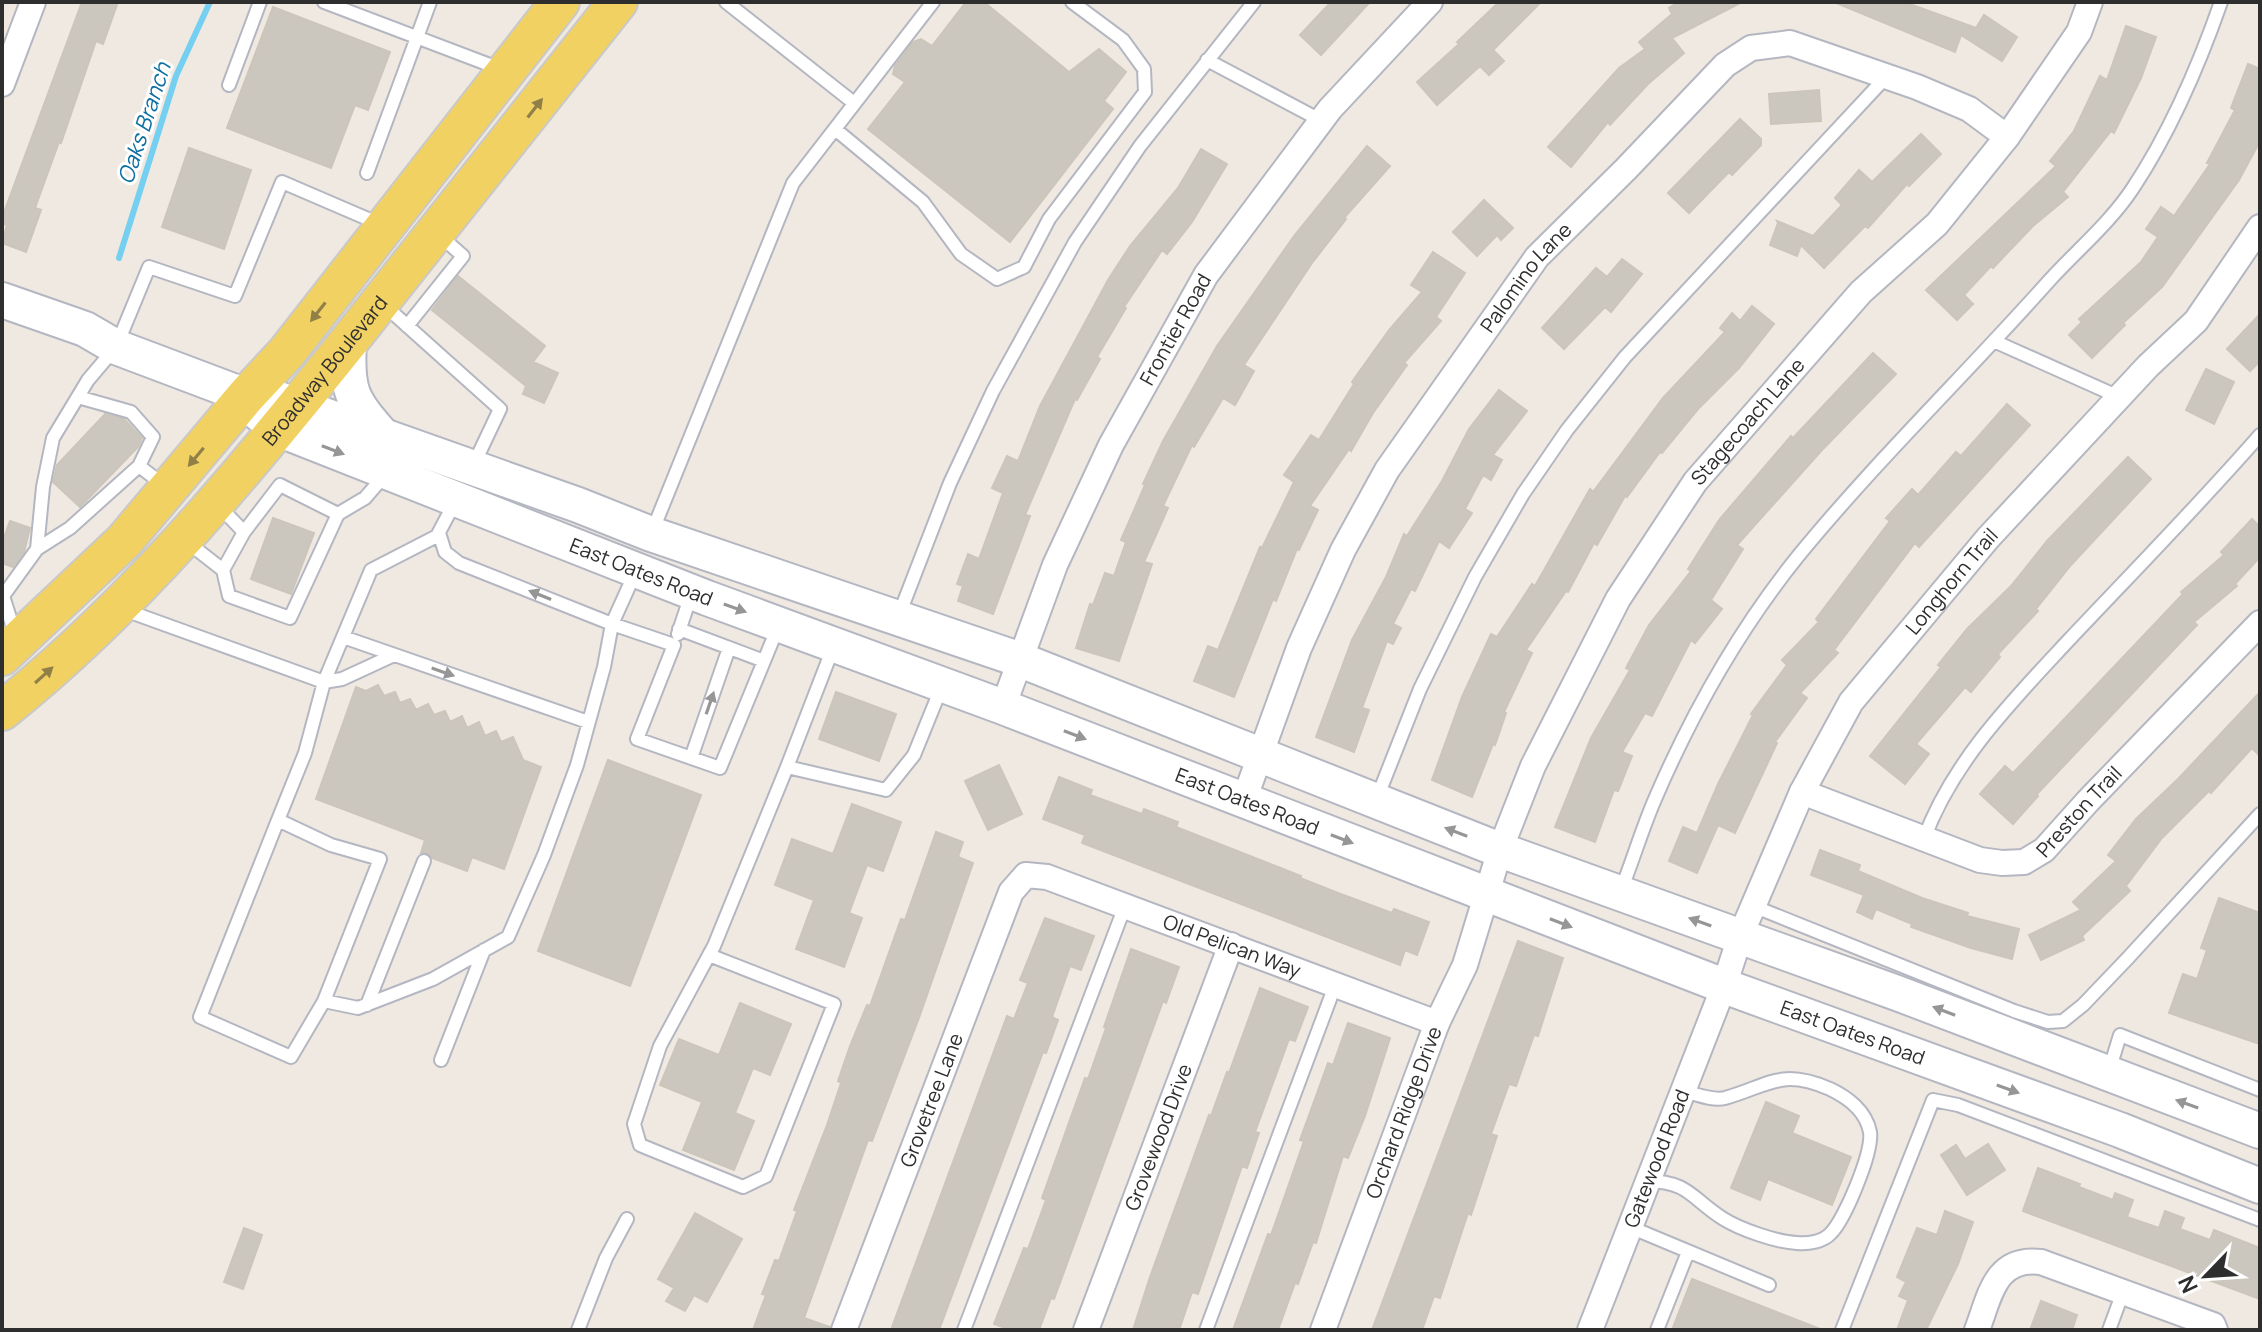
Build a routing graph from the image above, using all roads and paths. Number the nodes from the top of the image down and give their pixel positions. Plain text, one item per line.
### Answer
1 (260, 2) edge
2 (324, 2) edge
3 (430, 2) edge
4 (560, 2) edge
5 (618, 2) edge
6 (726, 2) edge
7 (933, 2) edge
8 (1072, 2) edge
9 (1254, 2) edge
10 (1430, 2) edge
11 (2090, 2) edge
12 (2221, 2) edge
13 (31, 3) edge
14 (417, 38) junction
15 (1207, 60) junction
16 (506, 71) junction
17 (1887, 76) junction
18 (2, 84) edge
19 (229, 85) dead end
20 (854, 103) junction
21 (1322, 121) junction
22 (835, 129) junction
23 (2007, 137) junction
24 (367, 173) dead end
25 (385, 227) junction
26 (2260, 227) edge
27 (2, 300) edge
28 (394, 314) junction
29 (349, 341) junction
30 (1996, 342) junction
31 (116, 347) junction
32 (246, 396) junction
33 (78, 397) junction
34 (2119, 397) junction
35 (288, 417) junction
36 (2260, 435) edge
37 (384, 437) junction
38 (2254, 452) edge
39 (139, 466) junction
40 (472, 469) junction
41 (387, 472) junction
42 (169, 489) junction
43 (457, 499) junction
44 (216, 502) junction
45 (338, 514) junction
46 (244, 532) junction
47 (439, 533) junction
48 (651, 534) junction
49 (183, 540) junction
50 (37, 549) junction
51 (223, 570) junction
52 (636, 570) junction
53 (692, 592) junction
54 (119, 608) junction
55 (898, 618) junction
56 (2260, 623) edge
57 (612, 624) junction
58 (779, 624) junction
59 (679, 629) junction
60 (343, 637) junction
61 (674, 645) junction
62 (835, 645) junction
63 (729, 648) junction
64 (10, 650) edge
65 (394, 655) junction
66 (1018, 659) junction
67 (764, 661) junction
68 (324, 682) junction
69 (943, 685) junction
70 (1003, 707) junction
71 (2, 711) edge
72 (588, 722) junction
73 (1259, 756) junction
74 (691, 758) junction
75 (787, 767) junction
76 (1802, 792) junction
77 (1244, 800) junction
78 (1376, 801) junction
79 (2260, 814) edge
80 (278, 820) junction
81 (1924, 839) junction
82 (1500, 850) junction
83 (424, 861) dead end
84 (1026, 875) joint
85 (1620, 893) junction
86 (1488, 895) junction
87 (1125, 906) junction
88 (1753, 906) junction
89 (1740, 937) junction
90 (1231, 945) junction
91 (484, 950) junction
92 (709, 955) junction
93 (1336, 983) junction
94 (1724, 986) junction
95 (324, 1001) junction
96 (367, 1005) junction
97 (1437, 1023) junction
98 (441, 1060) dead end
99 (2109, 1074) junction
100 (2260, 1090) edge
101 (1683, 1091) junction
102 (2260, 1131) edge
103 (2260, 1147) edge
104 (1648, 1181) junction
105 (2254, 1184) edge
106 (627, 1219) dead end
107 (2260, 1220) edge
108 (1630, 1227) junction
109 (1688, 1252) junction
110 (1769, 1285) dead end
111 (2123, 1292) junction
112 (578, 1330) edge
113 (844, 1330) edge
114 (964, 1330) edge
115 (1086, 1330) edge
116 (1206, 1330) edge
117 (1323, 1330) edge
118 (1590, 1330) edge
119 (1657, 1330) edge
120 (1842, 1330) edge
121 (1977, 1330) edge
122 (2109, 1330) edge
123 (2215, 1330) edge

1 - 19 lane
2 - 14 lane
3 - 14 lane
4 - 16 main road, Broadway Boulevard
28 -> 5 main road, Broadway Boulevard
6 - 20 lane
7 - 20 lane
8 - 22 lane
9 - 15 lane
10 - 21 street, Frontier Road
11 - 23 street, Stagecoach Lane
12 - 30 lane
13 - 18 street
14 - 16 lane
14 - 24 lane
15 - 21 lane
15 - 55 lane
16 - 25 main road, Broadway Boulevard
17 - 23 street, Palomino Lane
17 - 73 street, Palomino Lane
17 - 78 lane
20 - 22 lane
21 - 66 street, Frontier Road
22 - 48 lane
23 - 82 street, Stagecoach Lane
25 - 31 lane
25 -> 32 main road, Broadway Boulevard
26 - 34 street, Longhorn Trail
27 - 31 main road, East Oates Road
28 - 29 main road, Broadway Boulevard
28 - 40 lane
29 - 35 main road, Broadway Boulevard
29 - 37 main road
30 - 34 lane
30 - 85 lane
31 - 32 main road, East Oates Road
31 - 33 lane
32 - 35 main road, East Oates Road
32 -> 42 main road, Broadway Boulevard
33 - 39 lane
33 - 50 lane
34 - 76 street, Longhorn Trail
35 - 37 main road, East Oates Road
35 -> 41 main road, East Oates Road
35 - 44 main road, Broadway Boulevard
36 - 38 lane
37 - 40 main road, East Oates Road
38 - 81 lane
39 - 42 lane
39 - 50 lane
40 - 48 main road, East Oates Road
41 - 43 main road, East Oates Road
41 - 45 lane
42 - 64 main road, Broadway Boulevard
43 - 47 lane
43 - 52 main road, East Oates Road
44 - 46 lane
44 - 49 main road, Broadway Boulevard
45 - 46 lane
45 - 51 lane
46 - 51 lane
57 -> 47 lane
47 - 60 lane
48 - 52 main road
48 - 55 main road, East Oates Road
49 - 51 lane
49 - 54 main road, Broadway Boulevard
50 - 64 lane
52 - 53 main road, East Oates Road
52 - 57 lane
53 -> 58 main road, East Oates Road
53 - 59 lane
54 - 68 lane
71 -> 54 main road, Broadway Boulevard
55 - 66 main road, East Oates Road
56 - 81 street, Preston Trail
57 - 61 lane
57 - 72 lane
58 - 62 main road, East Oates Road
58 - 67 lane
59 - 61 lane
59 - 63 lane
60 - 65 lane
60 - 68 lane
61 - 74 lane
62 - 69 main road, East Oates Road
62 - 75 lane
63 - 67 lane
74 -> 63 lane
65 - 68 lane
65 -> 72 lane
66 - 70 street, Frontier Road
66 - 73 main road, East Oates Road
67 - 74 lane
68 - 80 lane
69 - 70 main road, East Oates Road
69 - 75 lane
70 -> 77 main road, East Oates Road
72 - 91 lane
73 - 77 street, Palomino Lane
73 - 78 main road, East Oates Road
75 - 92 lane
76 - 81 street, Preston Trail
76 - 88 street, Longhorn Trail
77 -> 86 main road, East Oates Road
82 -> 78 main road, East Oates Road
79 - 88 lane
80 - 95 lane
80 - 95 lane
82 - 85 main road, East Oates Road
82 - 86 street, Stagecoach Lane
83 - 96 lane
84 - 87 street, Old Pelican Way
84 - 113 street, Grovetree Lane
89 -> 85 main road, East Oates Road
86 -> 94 main road, East Oates Road
86 - 97 street, Orchard Ridge Drive
87 - 90 street, Old Pelican Way
87 - 114 lane
88 - 89 street, Longhorn Trail
89 - 94 street, Longhorn Trail
99 -> 89 main road, East Oates Road
90 - 93 street, Old Pelican Way
90 - 115 street, Grovewood Drive
91 - 96 lane
91 - 98 lane
92 - 92 lane
93 - 97 street, Old Pelican Way
93 - 116 lane
94 - 101 street, Gatewood Road
94 -> 105 main road, East Oates Road
95 - 96 lane
97 - 117 street, Orchard Ridge Drive
99 - 100 lane
102 -> 99 main road, East Oates Road
101 - 104 street, Gatewood Road
101 - 104 lane
103 - 105 main road
104 - 108 street, Gatewood Road
106 - 112 lane
107 - 120 lane
108 - 109 lane
108 - 118 street, Gatewood Road
109 - 110 lane
109 - 119 lane
111 - 121 street
111 - 122 lane
111 - 123 street

